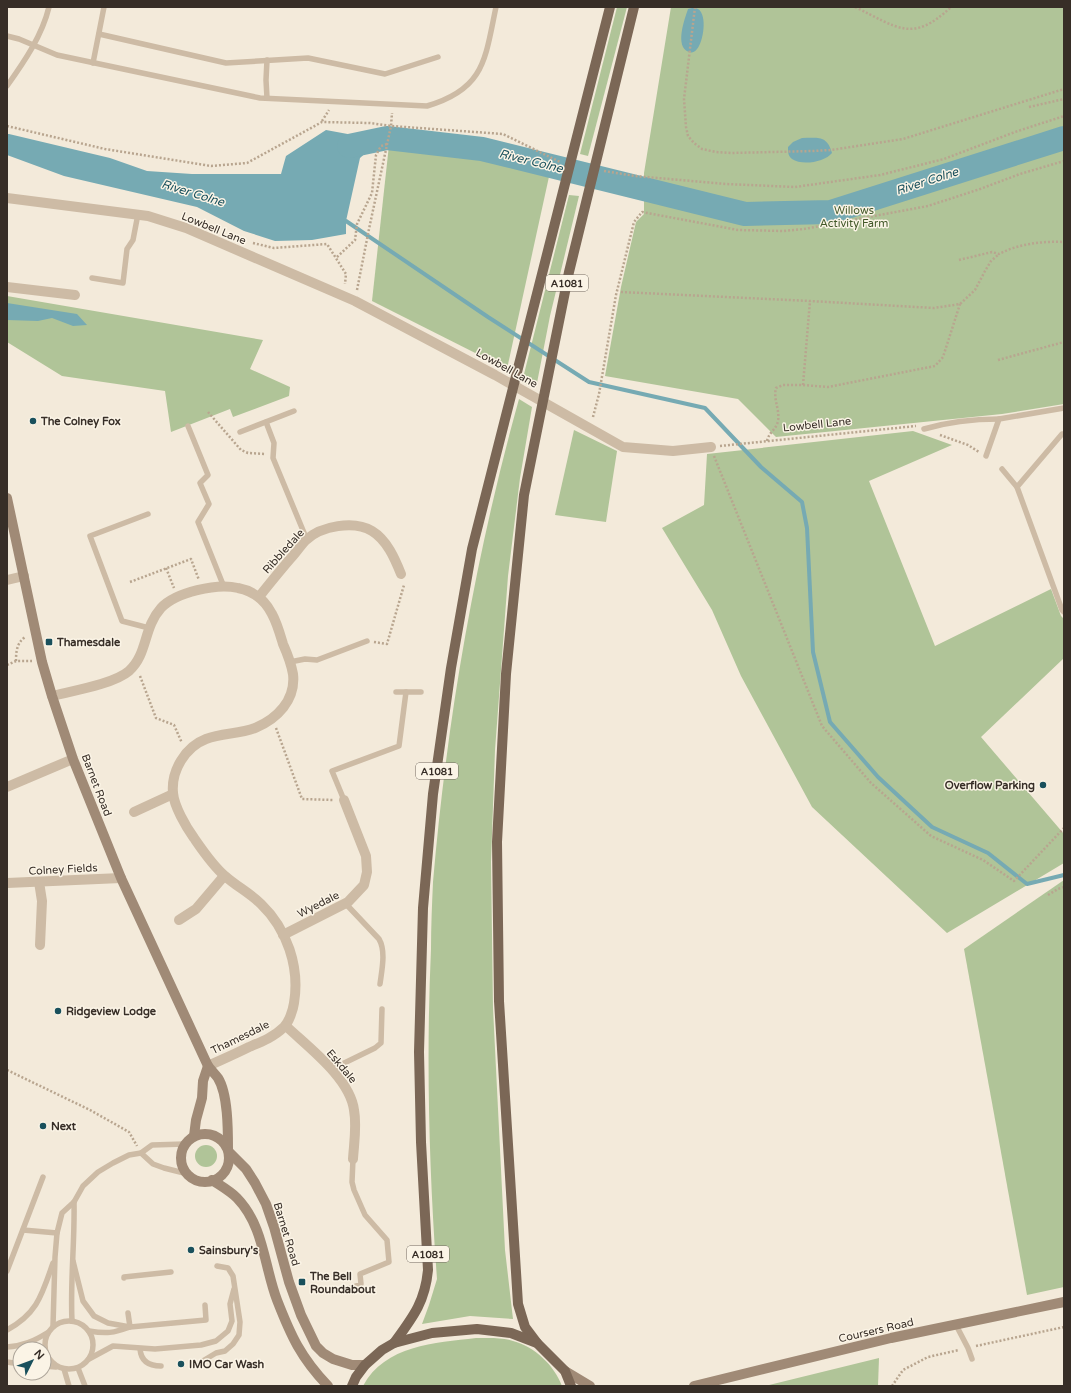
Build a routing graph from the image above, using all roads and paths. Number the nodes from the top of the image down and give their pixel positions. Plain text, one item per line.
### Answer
1 (49, 7) edge
2 (104, 7) edge
3 (496, 7) edge
4 (610, 7) edge
5 (634, 7) edge
6 (695, 7) edge
7 (855, 7) edge
8 (951, 7) edge
9 (99, 34) junction
10 (7, 36) edge
11 (34, 45) junction
12 (438, 57) dead end
13 (267, 60) junction
14 (92, 63) junction
15 (7, 85) edge
16 (1064, 89) edge
17 (267, 98) junction
18 (1064, 99) edge
19 (392, 104) junction
20 (1029, 107) dead end
21 (1064, 116) edge
22 (7, 126) edge
23 (391, 126) junction
24 (387, 143) junction
25 (1064, 161) edge
26 (562, 163) dead end
27 (599, 170) dead end
28 (7, 198) edge
29 (138, 214) junction
30 (248, 241) dead end
31 (1064, 242) edge
32 (999, 254) junction
33 (337, 257) junction
34 (959, 260) dead end
35 (92, 278) dead end
36 (7, 287) edge
37 (621, 292) dead end
38 (75, 295) dead end
39 (344, 297) junction
40 (810, 300) junction
41 (355, 302) junction
42 (960, 304) junction
43 (1064, 342) edge
44 (998, 360) dead end
45 (803, 385) junction
46 (1064, 408) edge
47 (294, 411) dead end
48 (999, 419) junction
49 (266, 422) junction
50 (188, 426) dead end
51 (589, 428) junction
52 (924, 429) junction
53 (240, 432) dead end
54 (1064, 434) edge
55 (767, 442) junction
56 (710, 447) junction
57 (986, 456) joint
58 (1002, 469) dead end
59 (1017, 488) junction
60 (7, 501) edge
61 (148, 514) dead end
62 (307, 540) junction
63 (166, 568) junction
64 (400, 574) joint
65 (24, 576) junction
66 (7, 580) edge
67 (130, 582) dead end
68 (224, 587) junction
69 (203, 589) junction
70 (177, 597) junction
71 (259, 597) junction
72 (1062, 605) edge
73 (1064, 612) edge
74 (149, 628) junction
75 (28, 636) dead end
76 (367, 641) joint
77 (16, 661) junction
78 (33, 662) dead end
79 (290, 662) junction
80 (135, 664) junction
81 (7, 665) edge
82 (396, 692) dead end
83 (406, 692) junction
84 (421, 692) dead end
85 (52, 696) junction
86 (272, 720) junction
87 (187, 753) junction
88 (73, 759) junction
89 (7, 787) edge
90 (173, 794) junction
91 (344, 800) junction
92 (134, 812) dead end
93 (1064, 829) edge
94 (224, 876) junction
95 (121, 878) junction
96 (39, 882) junction
97 (7, 883) edge
98 (1064, 887) edge
99 (1048, 895) dead end
100 (345, 903) junction
101 (179, 920) dead end
102 (284, 935) junction
103 (40, 945) dead end
104 (380, 984) dead end
105 (382, 1009) dead end
106 (286, 1026) junction
107 (208, 1066) junction
108 (332, 1069) junction
109 (7, 1070) edge
110 (194, 1136) junction
111 (185, 1144) junction
112 (228, 1151) junction
113 (142, 1153) junction
114 (353, 1159) joint
115 (188, 1174) junction
116 (43, 1177) dead end
117 (212, 1180) junction
118 (74, 1202) junction
119 (23, 1230) junction
120 (57, 1233) junction
121 (55, 1257) junction
122 (73, 1261) junction
123 (217, 1266) dead end
124 (7, 1271) edge
125 (171, 1272) dead end
126 (124, 1278) dead end
127 (234, 1289) junction
128 (345, 1290) dead end
129 (1064, 1302) edge
130 (205, 1305) dead end
131 (128, 1313) dead end
132 (72, 1321) junction
133 (956, 1325) junction
134 (53, 1326) junction
135 (130, 1328) junction
136 (7, 1330) edge
137 (88, 1331) junction
138 (48, 1333) junction
139 (394, 1343) junction
140 (536, 1343) junction
141 (7, 1347) edge
142 (140, 1349) junction
143 (89, 1359) junction
144 (972, 1360) dead end
145 (201, 1362) dead end
146 (365, 1365) junction
147 (161, 1366) dead end
148 (52, 1367) edge
149 (78, 1368) junction
150 (62, 1369) junction
151 (565, 1371) junction
152 (69, 1386) edge
153 (85, 1386) edge
154 (328, 1386) edge
155 (352, 1386) edge
156 (571, 1386) edge
157 (590, 1386) edge
158 (694, 1386) edge

1 - 11 lane
2 - 9 lane
3 - 19 lane
4 - 139 main road, A1081
5 - 140 main road, A1081
6 - 16 path
7 - 8 path
9 - 13 lane
9 - 14 lane
10 - 11 lane
11 - 14 lane
11 - 15 lane
12 - 13 lane
13 - 17 lane
14 - 17 lane
17 - 19 lane
18 - 20 path
19 - 23 path
21 - 27 path
22 - 23 path
23 - 24 path
23 - 26 path
24 - 33 path
24 - 41 path
25 - 51 path
28 - 29 street, Lowbell Lane
29 - 35 lane
29 - 39 street, Lowbell Lane
30 - 33 path
31 - 32 path
32 - 34 path
32 - 42 path
33 - 39 path
36 - 38 street
37 - 40 path
39 - 41 street, Lowbell Lane
40 - 42 path
40 - 45 path
41 - 51 street, Lowbell Lane
42 - 45 path
43 - 44 path
45 - 55 path
46 - 48 lane
47 - 49 lane
48 - 52 lane
48 - 57 lane
49 - 53 lane
49 - 62 lane
50 - 68 lane
51 - 56 street, Lowbell Lane
52 - 55 path, Lowbell Lane
52 - 57 path, Lowbell Lane
54 - 59 lane
55 - 56 path, Lowbell Lane
56 - 93 path
58 - 59 lane
59 - 72 lane
60 - 65 street, Barnet Road
61 - 74 lane
62 - 64 street, Ribbledale
62 - 71 street, Ribbledale
63 - 67 path
63 - 69 path
63 - 70 path
64 - 76 path
65 - 66 street
65 - 85 street, Barnet Road
68 - 69 street, Thamesdale
68 - 71 street, Thamesdale
69 - 70 street, Thamesdale
70 - 74 street, Thamesdale
71 - 79 street, Thamesdale
72 - 73 lane
74 - 80 street, Thamesdale
75 - 77 path
76 - 79 lane
77 - 78 path
77 - 81 path
79 - 86 street, Thamesdale
80 - 85 street, Thamesdale
80 - 87 path
82 - 83 lane
83 - 84 lane
83 - 91 lane
85 - 88 street, Barnet Road
86 - 87 street, Thamesdale
86 - 91 path
87 - 90 street, Thamesdale
88 - 89 street
88 - 95 street, Barnet Road
90 - 92 street
90 - 94 street, Thamesdale
91 - 100 street, Wyedale
94 - 101 street
94 - 102 street, Thamesdale
95 - 96 street, Colney Fields
95 - 107 street, Barnet Road
96 - 97 street, Colney Fields
96 - 103 street
98 - 99 path
100 - 102 street, Wyedale
100 - 104 lane
102 - 106 street, Thamesdale
105 - 108 lane
106 - 107 street, Thamesdale
106 - 108 street, Eskdale
107 - 110 street
107 - 112 street, Barnet Road
108 - 114 street, Eskdale
109 - 113 path
110 - 111 street
110 - 112 street
111 - 113 lane
111 - 115 street
112 - 117 street
112 - 146 street, Barnet Road
113 - 115 lane
113 - 118 lane
114 - 128 lane
115 - 117 street
116 - 119 lane
117 - 154 street
118 - 120 lane
118 - 122 lane
119 - 120 lane
119 - 124 lane
120 - 121 lane
121 - 134 lane
121 - 136 lane
122 - 132 lane
122 - 135 lane
123 - 127 lane
125 - 126 lane
127 - 142 lane
127 - 145 lane
129 - 133 street, Coursers Road
130 - 135 lane
131 - 135 lane
132 - 134 lane
132 - 137 lane
133 - 144 lane
133 - 158 street, Coursers Road
134 - 138 lane
135 - 137 lane
137 - 143 lane
138 - 141 lane
138 - 150 lane
139 - 140 main road
139 - 146 main road
140 - 151 main road
142 - 143 lane
142 - 147 lane
143 - 149 lane
146 - 155 main road
148 - 150 lane
149 - 150 lane
149 - 153 lane
150 - 152 lane
151 - 156 main road
151 - 157 street

